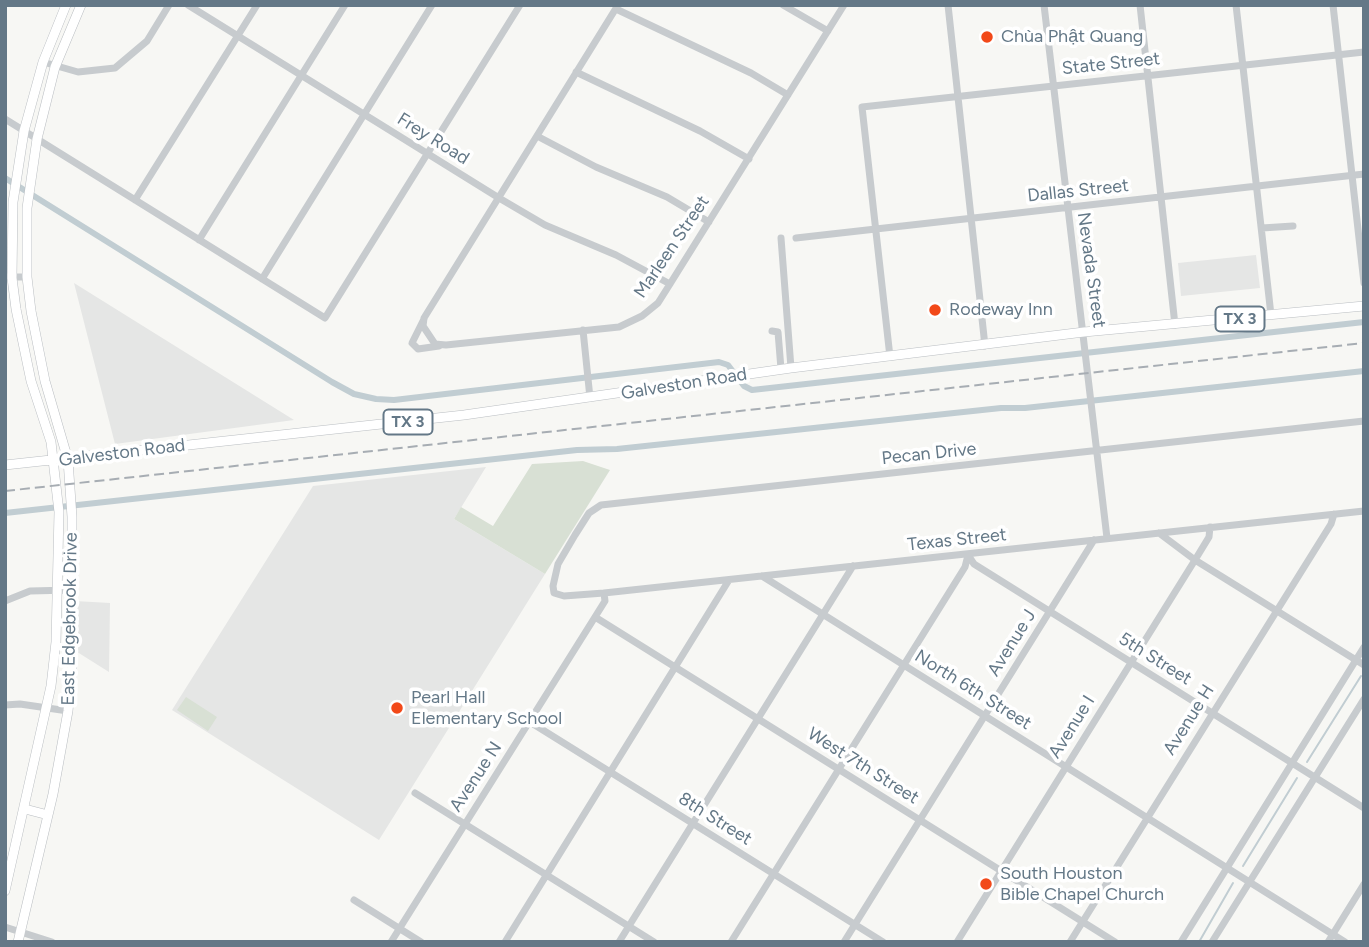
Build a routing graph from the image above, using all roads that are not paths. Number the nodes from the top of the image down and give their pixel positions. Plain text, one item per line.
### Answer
1 (66, 5) edge
2 (81, 5) edge
3 (169, 5) edge
4 (188, 5) edge
5 (257, 5) edge
6 (345, 5) edge
7 (432, 5) edge
8 (520, 5) edge
9 (783, 5) edge
10 (844, 5) edge
11 (948, 5) edge
12 (1044, 5) edge
13 (1140, 5) edge
14 (1236, 5) edge
15 (1334, 5) edge
16 (617, 7) edge
17 (828, 31) junction
18 (238, 36) junction
19 (1364, 52) edge
20 (1339, 55) junction
21 (43, 62) junction
22 (1243, 65) junction
23 (55, 67) junction
24 (576, 72) junction
25 (301, 76) junction
26 (1148, 76) junction
27 (1053, 86) junction
28 (788, 95) junction
29 (958, 96) junction
30 (364, 115) junction
31 (5, 119) edge
32 (24, 131) junction
33 (537, 136) junction
34 (37, 139) junction
35 (427, 154) junction
36 (750, 159) junction
37 (1364, 174) edge
38 (1353, 176) junction
39 (1257, 186) junction
40 (499, 198) junction
41 (1163, 198) junction
42 (135, 200) junction
43 (1067, 207) junction
44 (972, 218) junction
45 (709, 222) junction
46 (1293, 226) dead end
47 (1262, 228) junction
48 (875, 229) junction
49 (781, 238) dead end
50 (796, 238) dead end
51 (199, 240) junction
52 (9, 277) edge
53 (27, 277) junction
54 (262, 279) junction
55 (1364, 283) edge
56 (670, 285) junction
57 (1364, 306) edge
58 (1271, 315) junction
59 (424, 318) junction
60 (1175, 325) junction
61 (583, 330) junction
62 (772, 331) dead end
63 (1084, 332) junction
64 (446, 345) junction
65 (985, 346) junction
66 (890, 357) junction
67 (41, 361) junction
68 (28, 363) junction
69 (786, 369) junction
70 (590, 398) junction
71 (1364, 421) edge
72 (1098, 451) junction
73 (68, 460) junction
74 (55, 461) junction
75 (5, 465) edge
76 (1364, 511) edge
77 (1334, 514) junction
78 (1210, 527) junction
79 (1159, 533) junction
80 (1107, 538) junction
81 (1094, 540) junction
82 (968, 555) junction
83 (1195, 560) junction
84 (853, 566) junction
85 (762, 576) junction
86 (729, 580) junction
87 (57, 590) junction
88 (71, 590) junction
89 (554, 593) joint
90 (604, 593) junction
91 (5, 601) edge
92 (1276, 611) junction
93 (1050, 612) junction
94 (822, 615) junction
95 (595, 617) junction
96 (1364, 647) edge
97 (1356, 660) junction
98 (1131, 663) junction
99 (904, 665) junction
100 (1364, 665) edge
101 (676, 667) junction
102 (1364, 699) edge
103 (5, 705) edge
104 (48, 707) junction
105 (68, 711) junction
106 (1212, 713) junction
107 (985, 716) junction
108 (757, 719) junction
109 (530, 722) junction
110 (1292, 763) junction
111 (1066, 767) junction
112 (839, 769) junction
113 (610, 772) junction
114 (1315, 778) junction
115 (415, 793) dead end
116 (1364, 808) edge
117 (25, 809) junction
118 (48, 815) junction
119 (1147, 817) junction
120 (920, 820) junction
121 (465, 824) junction
122 (693, 824) junction
123 (1227, 868) junction
124 (1001, 871) junction
125 (773, 874) junction
126 (547, 875) junction
127 (1250, 882) junction
128 (1364, 884) edge
129 (5, 891) edge
130 (354, 900) dead end
131 (1083, 922) junction
132 (855, 925) junction
133 (629, 926) junction
134 (5, 928) edge
135 (400, 929) junction
136 (21, 931) junction
137 (1333, 934) junction
138 (18, 942) edge
139 (52, 942) edge
140 (391, 942) edge
141 (421, 942) edge
142 (505, 942) edge
143 (619, 942) edge
144 (654, 942) edge
145 (731, 942) edge
146 (844, 942) edge
147 (883, 942) edge
148 (957, 942) edge
149 (1070, 942) edge
150 (1115, 942) edge
151 (1181, 942) edge
152 (1212, 942) edge
153 (1328, 942) edge
154 (1345, 942) edge

1 - 21 main road, East Edgebrook Drive
2 - 23 main road, East Edgebrook Drive
3 - 23 street
4 - 18 street, Frey Road
5 - 18 street
6 - 25 street
7 - 30 street
8 - 35 street
9 - 17 street
10 - 17 street, Marleen Street
11 - 29 street
12 - 27 street, Nevada Street
13 - 26 street
14 - 22 street
15 - 20 street
16 - 24 street
16 - 28 street
17 - 28 street, Marleen Street
18 - 25 street, Frey Road
18 - 42 street
19 - 20 street, State Street
20 - 22 street, State Street
20 - 38 street
21 - 23 street
21 - 32 main road, East Edgebrook Drive
22 - 26 street, State Street
22 - 39 street
23 - 34 main road, East Edgebrook Drive
24 - 33 street
24 - 36 street
25 - 30 street, Frey Road
25 - 51 street
26 - 27 street, State Street
26 - 41 street
27 - 29 street, State Street
27 - 43 street, Nevada Street
28 - 36 street, Marleen Street
29 - 44 street
29 - 48 street, State Street
30 - 35 street, Frey Road
30 - 54 street
31 - 32 street
32 - 34 street
32 - 52 main road, East Edgebrook Drive
33 - 40 street
33 - 45 street
34 - 42 street
34 - 53 main road, East Edgebrook Drive
35 - 40 street, Frey Road
35 - 54 street
36 - 45 street, Marleen Street
37 - 38 street, Dallas Street
38 - 39 street, Dallas Street
38 - 55 street
39 - 41 street, Dallas Street
39 - 47 street
40 - 56 street, Frey Road
40 - 59 street
41 - 43 street, Dallas Street
41 - 60 street
42 - 51 street
43 - 44 street, Dallas Street
43 - 63 street, Nevada Street
44 - 48 street, Dallas Street
44 - 65 street
45 - 56 street, Marleen Street
46 - 47 street
47 - 58 street
48 - 50 street, Dallas Street
48 - 66 street
49 - 69 street
51 - 54 street
52 - 53 street
52 - 68 main road, East Edgebrook Drive
53 - 67 main road, East Edgebrook Drive
56 - 61 street, Marleen Street
57 - 58 main road, Galveston Road / TX 3
58 - 60 main road, Galveston Road / TX 3
59 - 64 street
59 - 64 street, Marleen Street
60 - 63 main road, Galveston Road / TX 3
61 - 64 street, Marleen Street
61 - 70 street
62 - 69 street
63 - 65 main road, Galveston Road / TX 3
63 - 72 street, Nevada Street
65 - 66 main road, Galveston Road / TX 3
66 - 69 main road, Galveston Road / TX 3
67 - 68 main road
67 - 73 main road, East Edgebrook Drive
68 - 74 main road, East Edgebrook Drive
69 - 70 main road, Galveston Road / TX 3
70 - 73 main road, Galveston Road / TX 3
71 - 72 street, Pecan Drive
72 - 80 street, Nevada Street
72 - 89 street, Pecan Drive
73 - 74 main road, Galveston Road / TX 3
73 - 88 main road, East Edgebrook Drive
74 - 75 main road, Galveston Road / TX 3
74 - 87 main road, East Edgebrook Drive
76 - 77 street, Texas Street
77 - 78 street, Texas Street
77 - 92 street, Avenue H
78 - 79 street, Texas Street
78 - 83 street, Avenue I
79 - 80 street, Texas Street
79 - 83 street
80 - 81 street, Texas Street
81 - 82 street, Texas Street
81 - 93 street, Avenue J
82 - 84 street, Texas Street
82 - 93 street, 5th Street
82 - 99 street
83 - 92 street
83 - 98 street, Avenue I
84 - 85 street, Texas Street
84 - 94 street
85 - 86 street, Texas Street
85 - 94 street, North 6th Street
86 - 90 street, Texas Street
86 - 101 street
87 - 88 street
87 - 91 street
87 - 104 main road, East Edgebrook Drive
88 - 105 main road, East Edgebrook Drive
89 - 90 street, Texas Street
90 - 95 street, Avenue N
92 - 97 street
92 - 106 street, Avenue H
93 - 98 street, 5th Street
93 - 107 street, Avenue J
94 - 99 street, North 6th Street
94 - 108 street
95 - 101 street, West 7th Street
95 - 109 street, Avenue N
96 - 97 street
97 - 100 street
97 - 110 street
98 - 106 street, 5th Street
98 - 111 street, Avenue I
99 - 107 street, North 6th Street
99 - 112 street
101 - 108 street, West 7th Street
101 - 113 street
102 - 114 street
103 - 104 street
104 - 105 street
104 - 117 main road, East Edgebrook Drive
105 - 118 main road, East Edgebrook Drive
106 - 110 street, 5th Street
106 - 119 street, Avenue H
107 - 111 street, North 6th Street
107 - 120 street, Avenue J
108 - 112 street, West 7th Street
108 - 122 street
109 - 113 street, 8th Street
109 - 121 street, Avenue N
110 - 114 street, 5th Street
110 - 123 street
111 - 119 street, North 6th Street
111 - 124 street, Avenue I
112 - 120 street, West 7th Street
112 - 125 street
113 - 122 street, 8th Street
113 - 126 street
114 - 116 street, 5th Street
114 - 127 street
115 - 121 street
117 - 118 main road
117 - 129 main road, East Edgebrook Drive
118 - 136 main road, East Edgebrook Drive
119 - 123 street, North 6th Street
119 - 131 street, Avenue H
120 - 124 street, West 7th Street
120 - 132 street, Avenue J
121 - 126 street
121 - 135 street, Avenue N
122 - 125 street, 8th Street
122 - 133 street
123 - 127 street, North 6th Street
123 - 151 street
124 - 131 street, West 7th Street
124 - 148 street, Avenue I
125 - 132 street, 8th Street
125 - 145 street
126 - 133 street
126 - 142 street
127 - 137 street, North 6th Street
127 - 152 street
128 - 137 street
130 - 135 street
131 - 149 street, Avenue H
131 - 150 street, West 7th Street
132 - 146 street, Avenue J
132 - 147 street, 8th Street
133 - 143 street
133 - 144 street
134 - 136 street
135 - 140 street, Avenue N
135 - 141 street
136 - 138 main road, East Edgebrook Drive
136 - 139 street
137 - 153 street
137 - 154 street, North 6th Street

